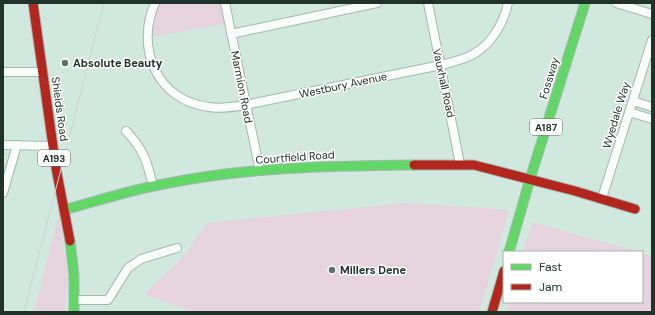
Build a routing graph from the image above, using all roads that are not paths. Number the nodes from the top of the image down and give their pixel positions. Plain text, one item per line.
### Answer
1 (33, 3) edge
2 (155, 3) edge
3 (225, 3) edge
4 (377, 3) edge
5 (428, 3) edge
6 (508, 3) edge
7 (585, 3) edge
8 (616, 3) edge
9 (652, 14) edge
10 (231, 34) junction
11 (652, 40) edge
12 (440, 65) junction
13 (3, 72) edge
14 (43, 72) junction
15 (633, 101) junction
16 (245, 105) junction
17 (652, 107) edge
18 (630, 112) junction
19 (652, 119) edge
20 (126, 131) dead end
21 (3, 145) edge
22 (17, 145) junction
23 (53, 146) junction
24 (460, 164) junction
25 (260, 172) junction
26 (530, 179) junction
27 (153, 186) junction
28 (3, 193) edge
29 (602, 198) junction
30 (635, 209) dead end
31 (64, 210) junction
32 (177, 248) dead end
33 (509, 251) edge
34 (503, 274) edge
35 (75, 300) junction
36 (74, 312) edge
37 (492, 312) edge

1 - 14 main road, Shields Road / A193
2 - 16 street, Westbury Avenue
3 - 10 street, Marmion Road
4 - 10 street
5 - 12 street, Vauxhall Road
6 - 12 street, Westbury Avenue
7 - 26 main road, Fossway / A187
8 - 9 street
10 - 16 street, Marmion Road
11 - 15 street, Wyedale Way
12 - 16 street, Westbury Avenue
12 - 24 street, Vauxhall Road
13 - 14 street
14 - 23 main road, Shields Road / A193
15 - 17 street
15 - 18 street, Wyedale Way
16 - 25 street, Marmion Road
18 - 19 street
18 - 29 street, Wyedale Way
20 - 27 street
21 - 22 street
22 - 23 street
22 - 28 street
23 - 31 main road, Shields Road / A193
24 - 25 main road, Courtfield Road
24 - 26 main road, Courtfield Road
25 - 27 main road, Courtfield Road
26 - 29 main road
26 - 33 main road, Fossway / A187
27 - 31 main road, Courtfield Road
29 - 30 main road
31 - 35 main road, Shields Road / A193
32 - 35 street
34 - 37 main road
35 - 36 main road, Shields Road / A193

